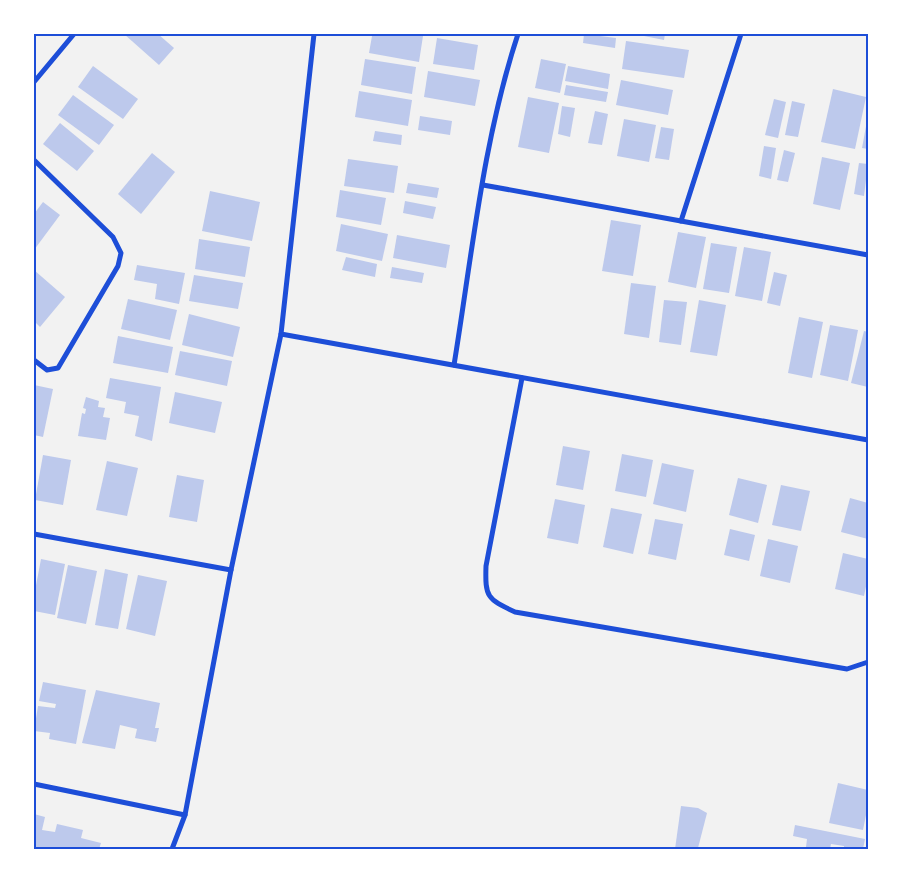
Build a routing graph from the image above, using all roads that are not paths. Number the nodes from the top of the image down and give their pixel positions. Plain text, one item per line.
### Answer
1 (74, 34) edge
2 (314, 34) edge
3 (518, 34) edge
4 (741, 34) edge
5 (34, 82) edge
6 (34, 160) edge
7 (483, 185) junction
8 (681, 221) junction
9 (868, 255) edge
10 (281, 334) junction
11 (34, 360) edge
12 (454, 365) junction
13 (522, 378) junction
14 (868, 440) edge
15 (34, 534) edge
16 (230, 570) junction
17 (868, 662) edge
18 (34, 784) edge
19 (185, 815) junction
20 (172, 849) edge

1 - 5 street
2 - 10 street
3 - 7 street
4 - 8 street
6 - 11 street
7 - 8 street
7 - 12 street
8 - 9 street
10 - 12 street
10 - 16 street
12 - 13 street
13 - 14 street
13 - 17 street
15 - 16 street
16 - 19 street
18 - 19 street
19 - 20 street

